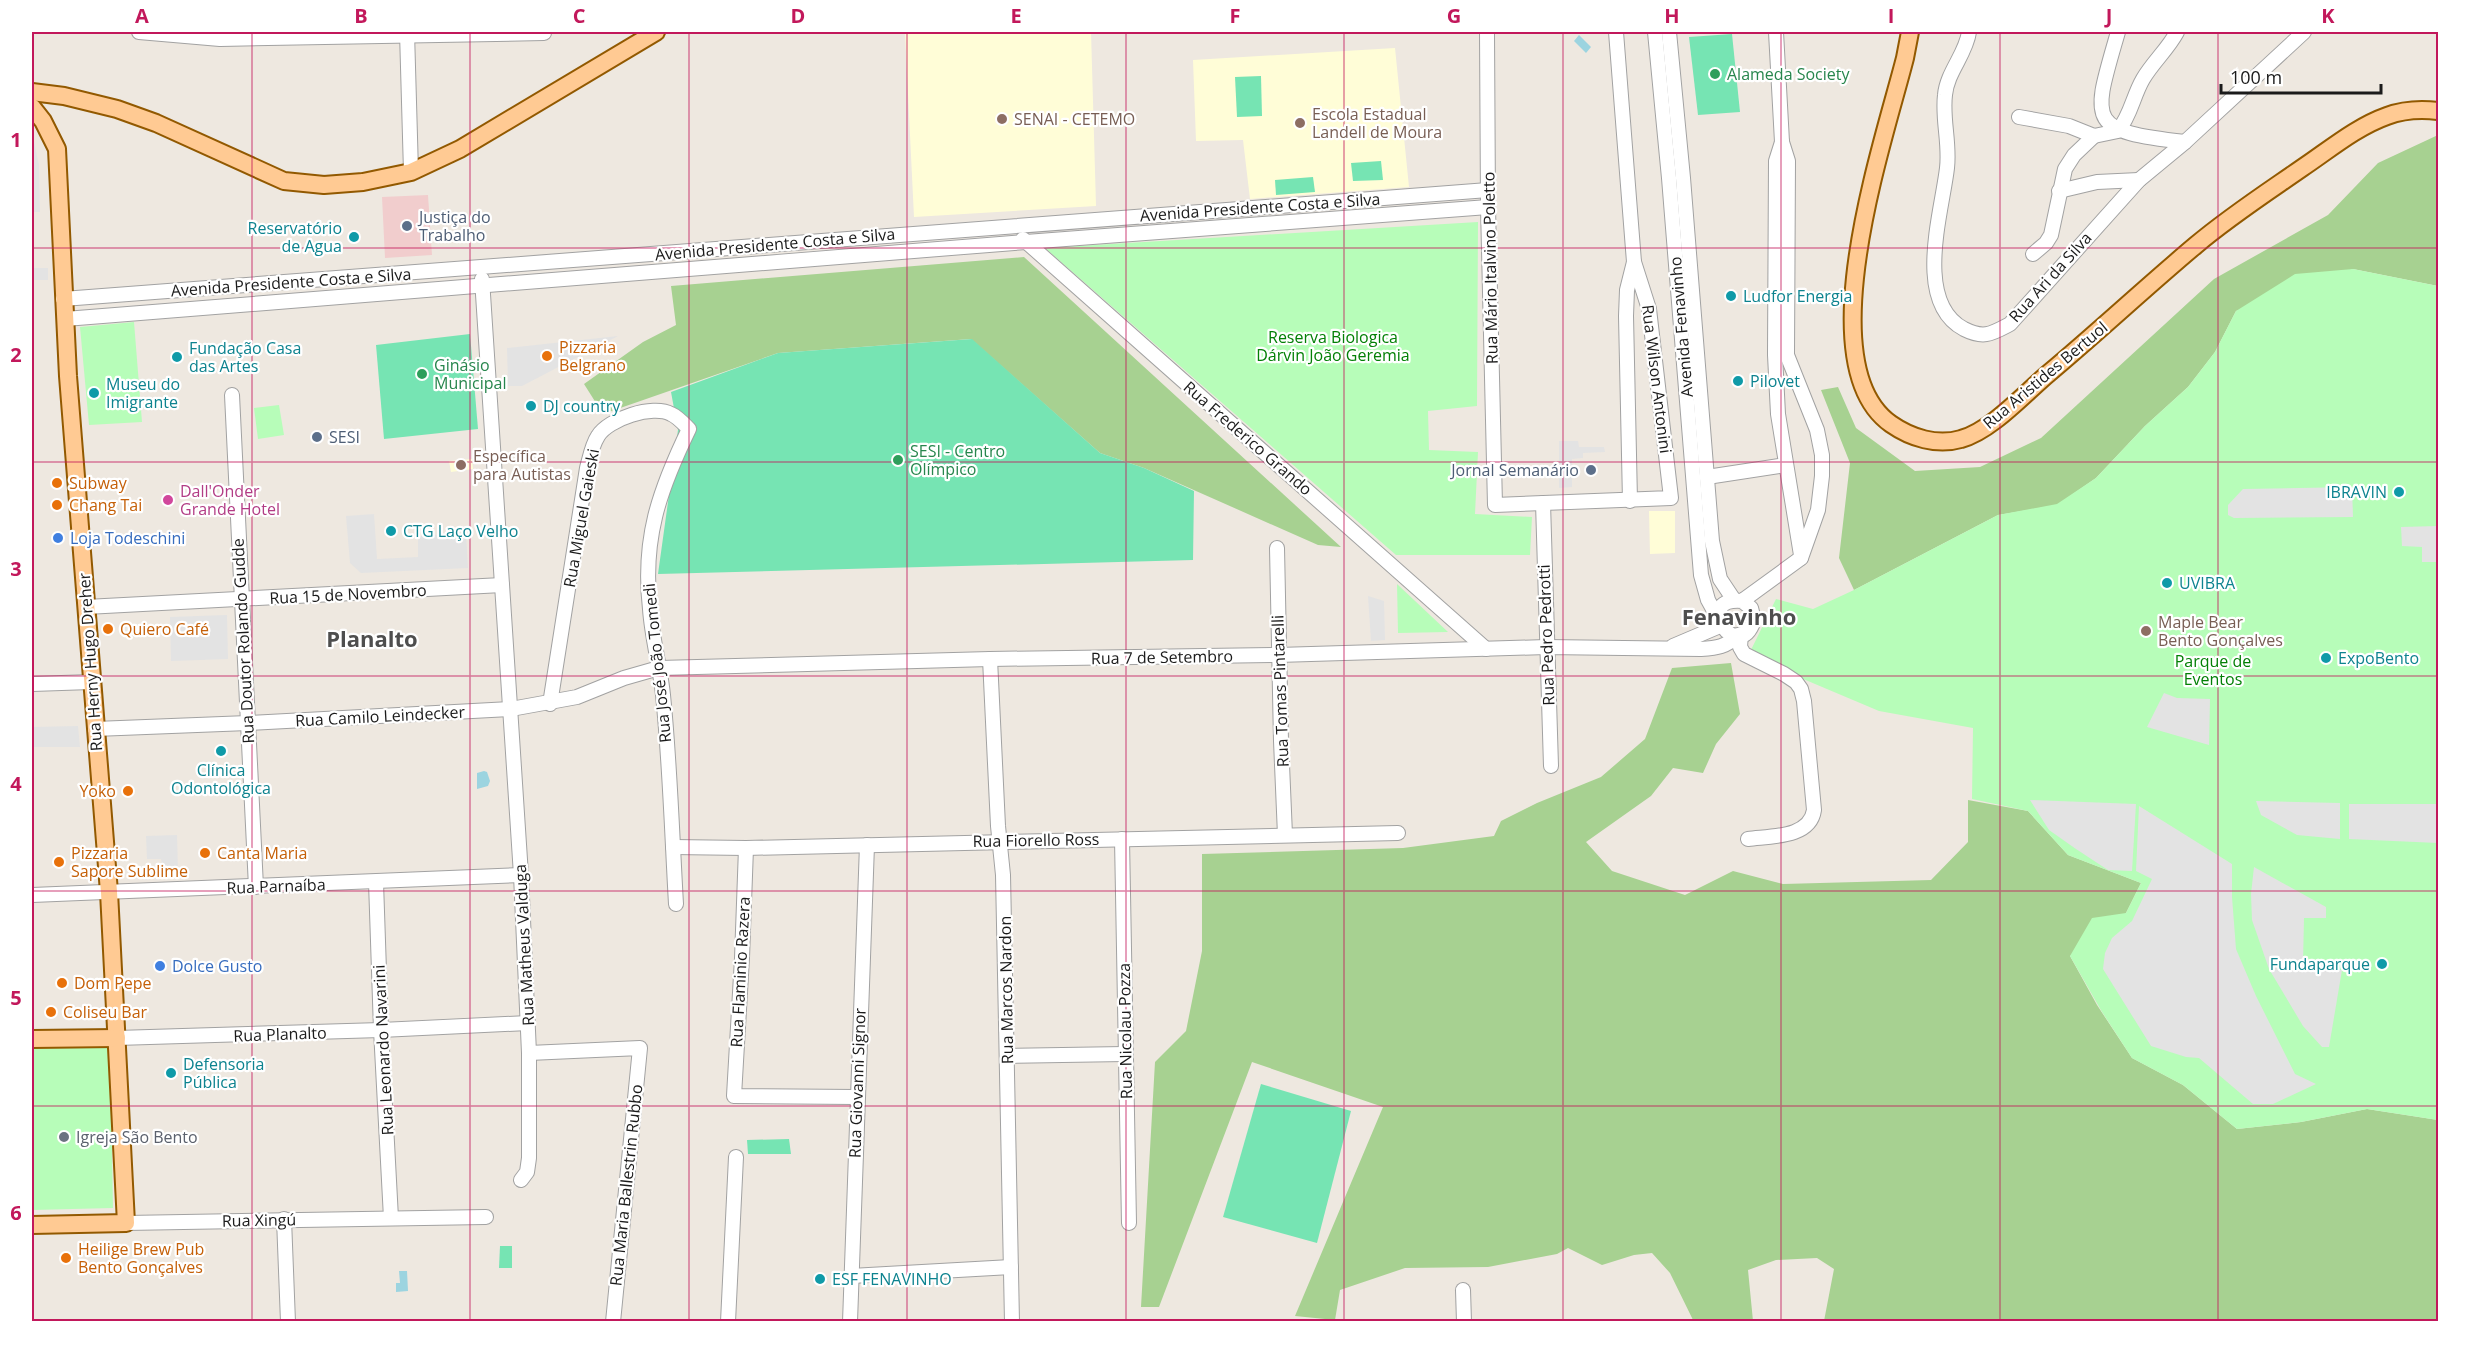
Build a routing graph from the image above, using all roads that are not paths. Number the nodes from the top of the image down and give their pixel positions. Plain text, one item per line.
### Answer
1 (139, 32) edge
2 (656, 32) edge
3 (1487, 32) edge
4 (1616, 32) edge
5 (1655, 32) edge
6 (1669, 32) edge
7 (1776, 32) edge
8 (1910, 32) edge
9 (1970, 32) edge
10 (2118, 32) edge
11 (2177, 32) edge
12 (2304, 32) edge
13 (407, 33) edge
14 (544, 33) edge
15 (32, 92) edge
16 (1677, 95) junction
17 (64, 96) junction
18 (1662, 96) junction
19 (35, 111) edge
20 (2439, 111) edge
21 (2019, 117) dead end
22 (2118, 131) junction
23 (2094, 136) junction
24 (1782, 142) junction
25 (2185, 142) junction
26 (411, 172) junction
27 (1676, 178) junction
28 (2139, 180) junction
29 (1488, 190) junction
30 (2060, 191) junction
31 (1277, 206) junction
32 (1488, 207) junction
33 (1214, 210) junction
34 (1278, 223) junction
35 (1013, 225) junction
36 (1216, 227) junction
37 (1026, 242) junction
38 (685, 251) junction
39 (2033, 254) dead end
40 (1690, 258) junction
41 (1676, 260) junction
42 (1634, 262) junction
43 (481, 267) junction
44 (687, 269) junction
45 (369, 277) junction
46 (483, 286) junction
47 (199, 289) junction
48 (370, 294) junction
49 (63, 299) junction
50 (201, 309) junction
51 (65, 319) junction
52 (1697, 343) junction
53 (1683, 345) junction
54 (232, 395) dead end
55 (690, 429) joint
56 (1786, 465) junction
57 (1707, 477) junction
58 (1630, 501) junction
59 (1542, 504) junction
60 (1703, 508) junction
61 (1277, 548) dead end
62 (1801, 558) junction
63 (502, 585) junction
64 (241, 600) junction
65 (1738, 600) junction
66 (86, 607) junction
67 (1719, 623) junction
68 (1739, 635) junction
69 (1546, 647) junction
70 (1486, 649) junction
71 (1665, 649) junction
72 (1278, 655) junction
73 (990, 659) junction
74 (659, 668) junction
75 (91, 682) junction
76 (32, 684) edge
77 (550, 704) junction
78 (511, 709) junction
79 (248, 723) junction
80 (95, 729) junction
81 (1551, 766) dead end
82 (1398, 832) dead end
83 (1285, 835) junction
84 (1122, 839) junction
85 (1748, 839) dead end
86 (1000, 840) junction
87 (867, 845) junction
88 (673, 847) junction
89 (746, 848) junction
90 (521, 875) junction
91 (376, 882) junction
92 (256, 887) junction
93 (109, 892) junction
94 (32, 895) edge
95 (676, 904) dead end
96 (528, 1023) junction
97 (381, 1030) junction
98 (117, 1038) junction
99 (32, 1039) edge
100 (529, 1053) junction
101 (1125, 1054) junction
102 (1007, 1056) junction
103 (856, 1097) junction
104 (736, 1156) dead end
105 (521, 1180) dead end
106 (486, 1217) dead end
107 (391, 1218) junction
108 (284, 1219) junction
109 (126, 1223) junction
110 (1129, 1223) dead end
111 (32, 1225) edge
112 (1011, 1267) junction
113 (851, 1276) junction
114 (1463, 1290) dead end
115 (288, 1322) edge
116 (614, 1322) edge
117 (728, 1322) edge
118 (850, 1322) edge
119 (1012, 1322) edge
120 (1464, 1322) edge

1 - 13 street
2 - 26 main road
3 - 29 street, Rua Mário Italvino Poletto
4 - 42 street, Rua Wilson Antonini
5 - 18 street, Avenida Fenavinho
6 - 16 street, Avenida Fenavinho
7 - 24 street
8 - 20 main road, Rua Aristides Bertuol
9 - 28 street, Rua Ari da Silva
10 - 22 street
11 - 22 street
12 - 25 street, Rua Ari da Silva
13 - 14 street
13 - 26 street
15 - 17 main road
16 - 18 street
16 - 27 street, Avenida Fenavinho
17 - 19 main road
17 - 26 main road
18 - 27 street, Avenida Fenavinho
19 - 49 main road, Rua Herny Hugo Dreher
21 - 23 street
22 - 23 street
22 - 25 street
23 - 30 street
24 - 56 street
24 - 62 street
25 - 28 street, Rua Ari da Silva
27 - 40 street, Avenida Fenavinho
27 - 41 street, Avenida Fenavinho
28 - 30 street
29 - 31 street, Avenida Presidente Costa e Silva
29 - 32 street, Rua Mário Italvino Poletto
30 - 39 street
31 - 33 street, Avenida Presidente Costa e Silva
31 - 34 street
32 - 34 street, Avenida Presidente Costa e Silva
32 - 59 street, Rua Mário Italvino Poletto
33 - 35 street, Avenida Presidente Costa e Silva
33 - 36 street
34 - 36 street, Avenida Presidente Costa e Silva
35 - 37 street, Rua Frederico Grando
35 - 38 street, Avenida Presidente Costa e Silva
36 - 37 street, Avenida Presidente Costa e Silva
37 - 44 street, Avenida Presidente Costa e Silva
37 - 70 street, Rua Frederico Grando
38 - 43 street, Avenida Presidente Costa e Silva
38 - 44 street
40 - 41 street
40 - 52 street, Avenida Fenavinho
41 - 53 street, Avenida Fenavinho
42 - 58 street, Rua Wilson Antonini
42 - 58 street, Rua Wilson Antonini
43 - 45 street, Avenida Presidente Costa e Silva
43 - 46 street, Rua Matheus Valduga
44 - 46 street, Avenida Presidente Costa e Silva
45 - 47 street, Avenida Presidente Costa e Silva
45 - 48 street
46 - 48 street, Avenida Presidente Costa e Silva
46 - 63 street, Rua Matheus Valduga
47 - 49 street, Avenida Presidente Costa e Silva
47 - 50 street
48 - 50 street, Avenida Presidente Costa e Silva
49 - 51 main road, Rua Herny Hugo Dreher
50 - 51 street, Avenida Presidente Costa e Silva
51 - 66 main road, Rua Herny Hugo Dreher
52 - 53 street
52 - 57 street, Avenida Fenavinho
53 - 60 street, Avenida Fenavinho
54 - 64 street, Rua Doutor Rolando Gudde
55 - 74 street, Rua José João Tomedi
55 - 77 street, Rua Miguel Gaieski
56 - 57 street
56 - 62 street
57 - 60 street, Avenida Fenavinho
58 - 59 street
59 - 69 street, Rua Pedro Pedrotti
60 - 65 street, Avenida Fenavinho
60 - 67 street, Avenida Fenavinho
61 - 72 street, Rua Tomas Pintarelli
62 - 65 street
63 - 64 street, Rua 15 de Novembro
63 - 78 street, Rua Matheus Valduga
64 - 66 street, Rua 15 de Novembro
64 - 79 street, Rua Doutor Rolando Gudde
65 - 67 street
65 - 68 street
66 - 75 main road, Rua Herny Hugo Dreher
67 - 68 street
67 - 71 street, Rua 7 de Setembro
68 - 71 street, Rua 7 de Setembro
68 - 85 street
69 - 70 street, Rua 7 de Setembro
69 - 71 street, Rua 7 de Setembro
69 - 81 street, Rua Pedro Pedrotti
70 - 72 street, Rua 7 de Setembro
72 - 73 street, Rua 7 de Setembro
72 - 83 street, Rua Tomas Pintarelli
73 - 74 street, Rua 7 de Setembro
73 - 86 street, Rua Marcos Nardon
74 - 77 street, Rua Camilo Leindecker
74 - 88 street, Rua José João Tomedi
75 - 76 street
75 - 80 main road, Rua Herny Hugo Dreher
77 - 78 street, Rua Camilo Leindecker
78 - 79 street, Rua Camilo Leindecker
78 - 90 street, Rua Matheus Valduga
79 - 80 street, Rua Camilo Leindecker
79 - 92 street, Rua Doutor Rolando Gudde
80 - 93 main road, Rua Herny Hugo Dreher
82 - 83 street, Rua Fiorello Ross
83 - 84 street, Rua Fiorello Ross
84 - 86 street, Rua Fiorello Ross
84 - 101 street, Rua Nicolau Pozza
86 - 87 street, Rua Fiorello Ross
86 - 102 street, Rua Marcos Nardon
87 - 89 street, Rua Fiorello Ross
87 - 103 street, Rua Giovanni Signor
88 - 89 street, Rua Fiorello Ross
88 - 95 street, Rua José João Tomedi
89 - 103 street, Rua Flaminio Razera
90 - 91 street, Rua Parnaíba
90 - 96 street, Rua Matheus Valduga
91 - 92 street, Rua Parnaíba
91 - 97 street, Rua Leonardo Navarini
92 - 93 street, Rua Parnaíba
93 - 94 street, Rua Parnaíba
93 - 98 main road, Rua Herny Hugo Dreher
96 - 97 street, Rua Planalto
96 - 100 street, Rua Matheus Valduga
97 - 98 street, Rua Planalto
97 - 107 street, Rua Leonardo Navarini
98 - 99 main road, Rua Planalto
98 - 109 main road, Rua Herny Hugo Dreher
100 - 105 street, Rua Matheus Valduga
100 - 116 street, Rua Maria Ballestrin Rubbo
101 - 102 street
101 - 110 street, Rua Nicolau Pozza
102 - 112 street, Rua Marcos Nardon
103 - 113 street, Rua Giovanni Signor
104 - 117 street
106 - 107 street, Rua Xingú
107 - 108 street, Rua Xingú
108 - 109 street, Rua Xingú
108 - 115 street
109 - 111 main road, Rua Xingú
112 - 113 street
112 - 119 street, Rua Marcos Nardon
113 - 118 street, Rua Giovanni Signor
114 - 120 street

